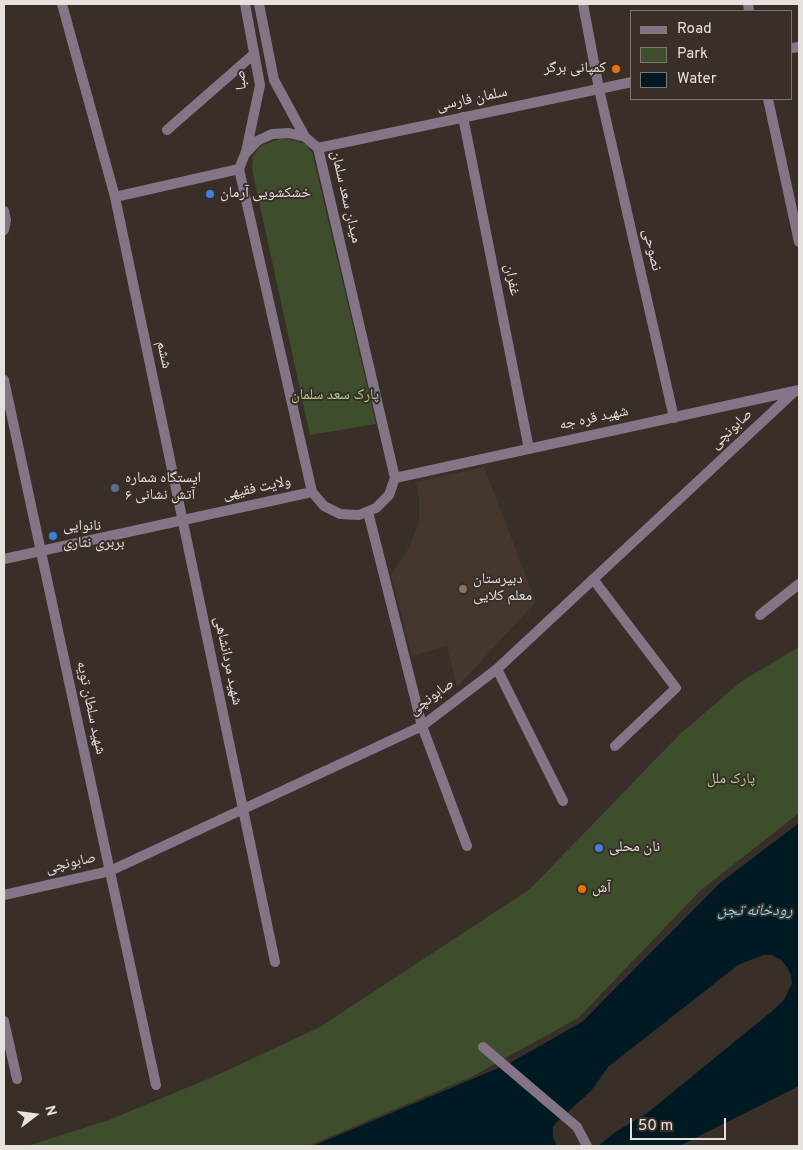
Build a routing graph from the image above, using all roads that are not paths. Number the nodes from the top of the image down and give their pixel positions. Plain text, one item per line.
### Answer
1 (62, 4) edge
2 (245, 4) edge
3 (259, 4) edge
4 (583, 4) edge
5 (254, 54) junction
6 (630, 82) edge
7 (599, 89) junction
8 (768, 100) edge
9 (463, 117) junction
10 (167, 130) dead end
11 (305, 137) junction
12 (318, 148) junction
13 (245, 154) junction
14 (239, 169) junction
15 (115, 197) junction
16 (4, 211) edge
17 (4, 229) edge
18 (799, 242) edge
19 (4, 380) edge
20 (797, 391) edge
21 (674, 418) junction
22 (529, 449) junction
23 (395, 478) junction
24 (312, 492) junction
25 (368, 512) junction
26 (182, 520) junction
27 (40, 551) junction
28 (4, 559) edge
29 (593, 580) junction
30 (799, 584) edge
31 (760, 615) dead end
32 (497, 669) junction
33 (422, 726) junction
34 (615, 746) dead end
35 (563, 801) dead end
36 (243, 809) junction
37 (467, 846) dead end
38 (110, 871) junction
39 (4, 895) edge
40 (275, 962) dead end
41 (4, 1021) edge
42 (483, 1047) dead end
43 (17, 1079) dead end
44 (156, 1085) dead end
45 (587, 1146) edge

1 - 15 street, ششم
2 - 5 street, صبا
3 - 11 street, صبا
4 - 7 street, نصوحی
5 - 10 street
5 - 13 street, صبا
6 - 7 street, سلمان فارسی
7 - 9 street, سلمان فارسی
7 - 21 street, نصوحی
8 - 18 street
9 - 12 street, سلمان فارسی
9 - 22 street, غفران
11 - 12 street, میدان سعد سلمان
11 - 13 street
12 - 23 street, میدان سعد سلمان
13 - 14 street
14 - 15 street
14 - 24 street
15 - 26 street, ششم
16 - 17 street
19 - 27 street, شهید سلطان تویه
20 - 21 street, شهید قره جه
20 - 29 street, صابونچی
21 - 22 street, شهید قره جه
22 - 23 street, شهید قره جه
23 - 25 street
24 - 25 street
24 - 26 street, ولایت فقیهی
25 - 33 street
26 - 27 street, ولایت فقیهی
26 - 36 street, شهید مردانشاهی
27 - 28 street, ولایت فقیهی
27 - 38 street, شهید سلطان تویه
29 - 32 street, صابونچی
29 - 34 street
30 - 31 street
32 - 33 street, صابونچی
32 - 35 street
33 - 36 street, صابونچی
33 - 37 street
36 - 38 street, صابونچی
36 - 40 street, شهید مردانشاهی
38 - 39 street, صابونچی
38 - 44 street, شهید سلطان تویه
41 - 43 street
42 - 45 street

